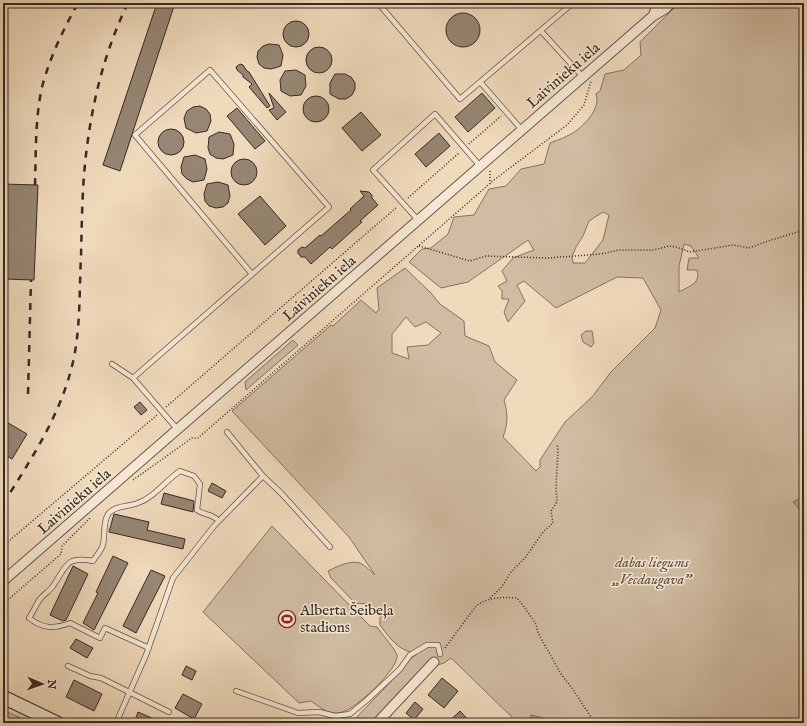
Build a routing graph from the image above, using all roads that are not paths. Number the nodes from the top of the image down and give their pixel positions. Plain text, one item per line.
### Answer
1 (378, 3) edge
2 (573, 3) edge
3 (658, 3) edge
4 (671, 3) edge
5 (653, 16) junction
6 (541, 31) junction
7 (582, 77) junction
8 (481, 83) junction
9 (522, 130) junction
10 (480, 166) junction
11 (418, 220) junction
12 (252, 274) junction
13 (112, 364) dead end
14 (133, 378) junction
15 (178, 430) junction
16 (227, 432) dead end
17 (263, 476) junction
18 (219, 521) junction
19 (330, 547) dead end
20 (3, 581) edge
21 (148, 648) junction
22 (440, 654) road end
23 (434, 662) dead end
24 (68, 666) dead end
25 (236, 691) dead end
26 (129, 693) junction
27 (3, 697) edge
28 (169, 712) dead end
29 (57, 723) edge
30 (116, 723) edge
31 (377, 723) edge

1 - 8 lane
2 - 6 lane
3 - 5 street, Laivinieku iela
4 - 5 street, Laivinieku iela
5 - 7 street, Laivinieku iela
6 - 7 lane
6 - 8 lane
7 - 9 street, Laivinieku iela
8 - 9 lane
9 - 10 street, Laivinieku iela
10 - 11 street, Laivinieku iela
10 - 11 lane
11 - 15 street, Laivinieku iela
12 - 12 lane
12 - 14 lane
13 - 14 lane
14 - 15 lane
15 - 20 street, Laivinieku iela
16 - 17 lane
17 - 18 lane
17 - 19 lane
18 - 21 lane
18 - 21 lane
21 - 26 lane
22 - 25 lane
23 - 31 street
24 - 26 lane
26 - 28 lane
26 - 30 lane
27 - 29 main road

